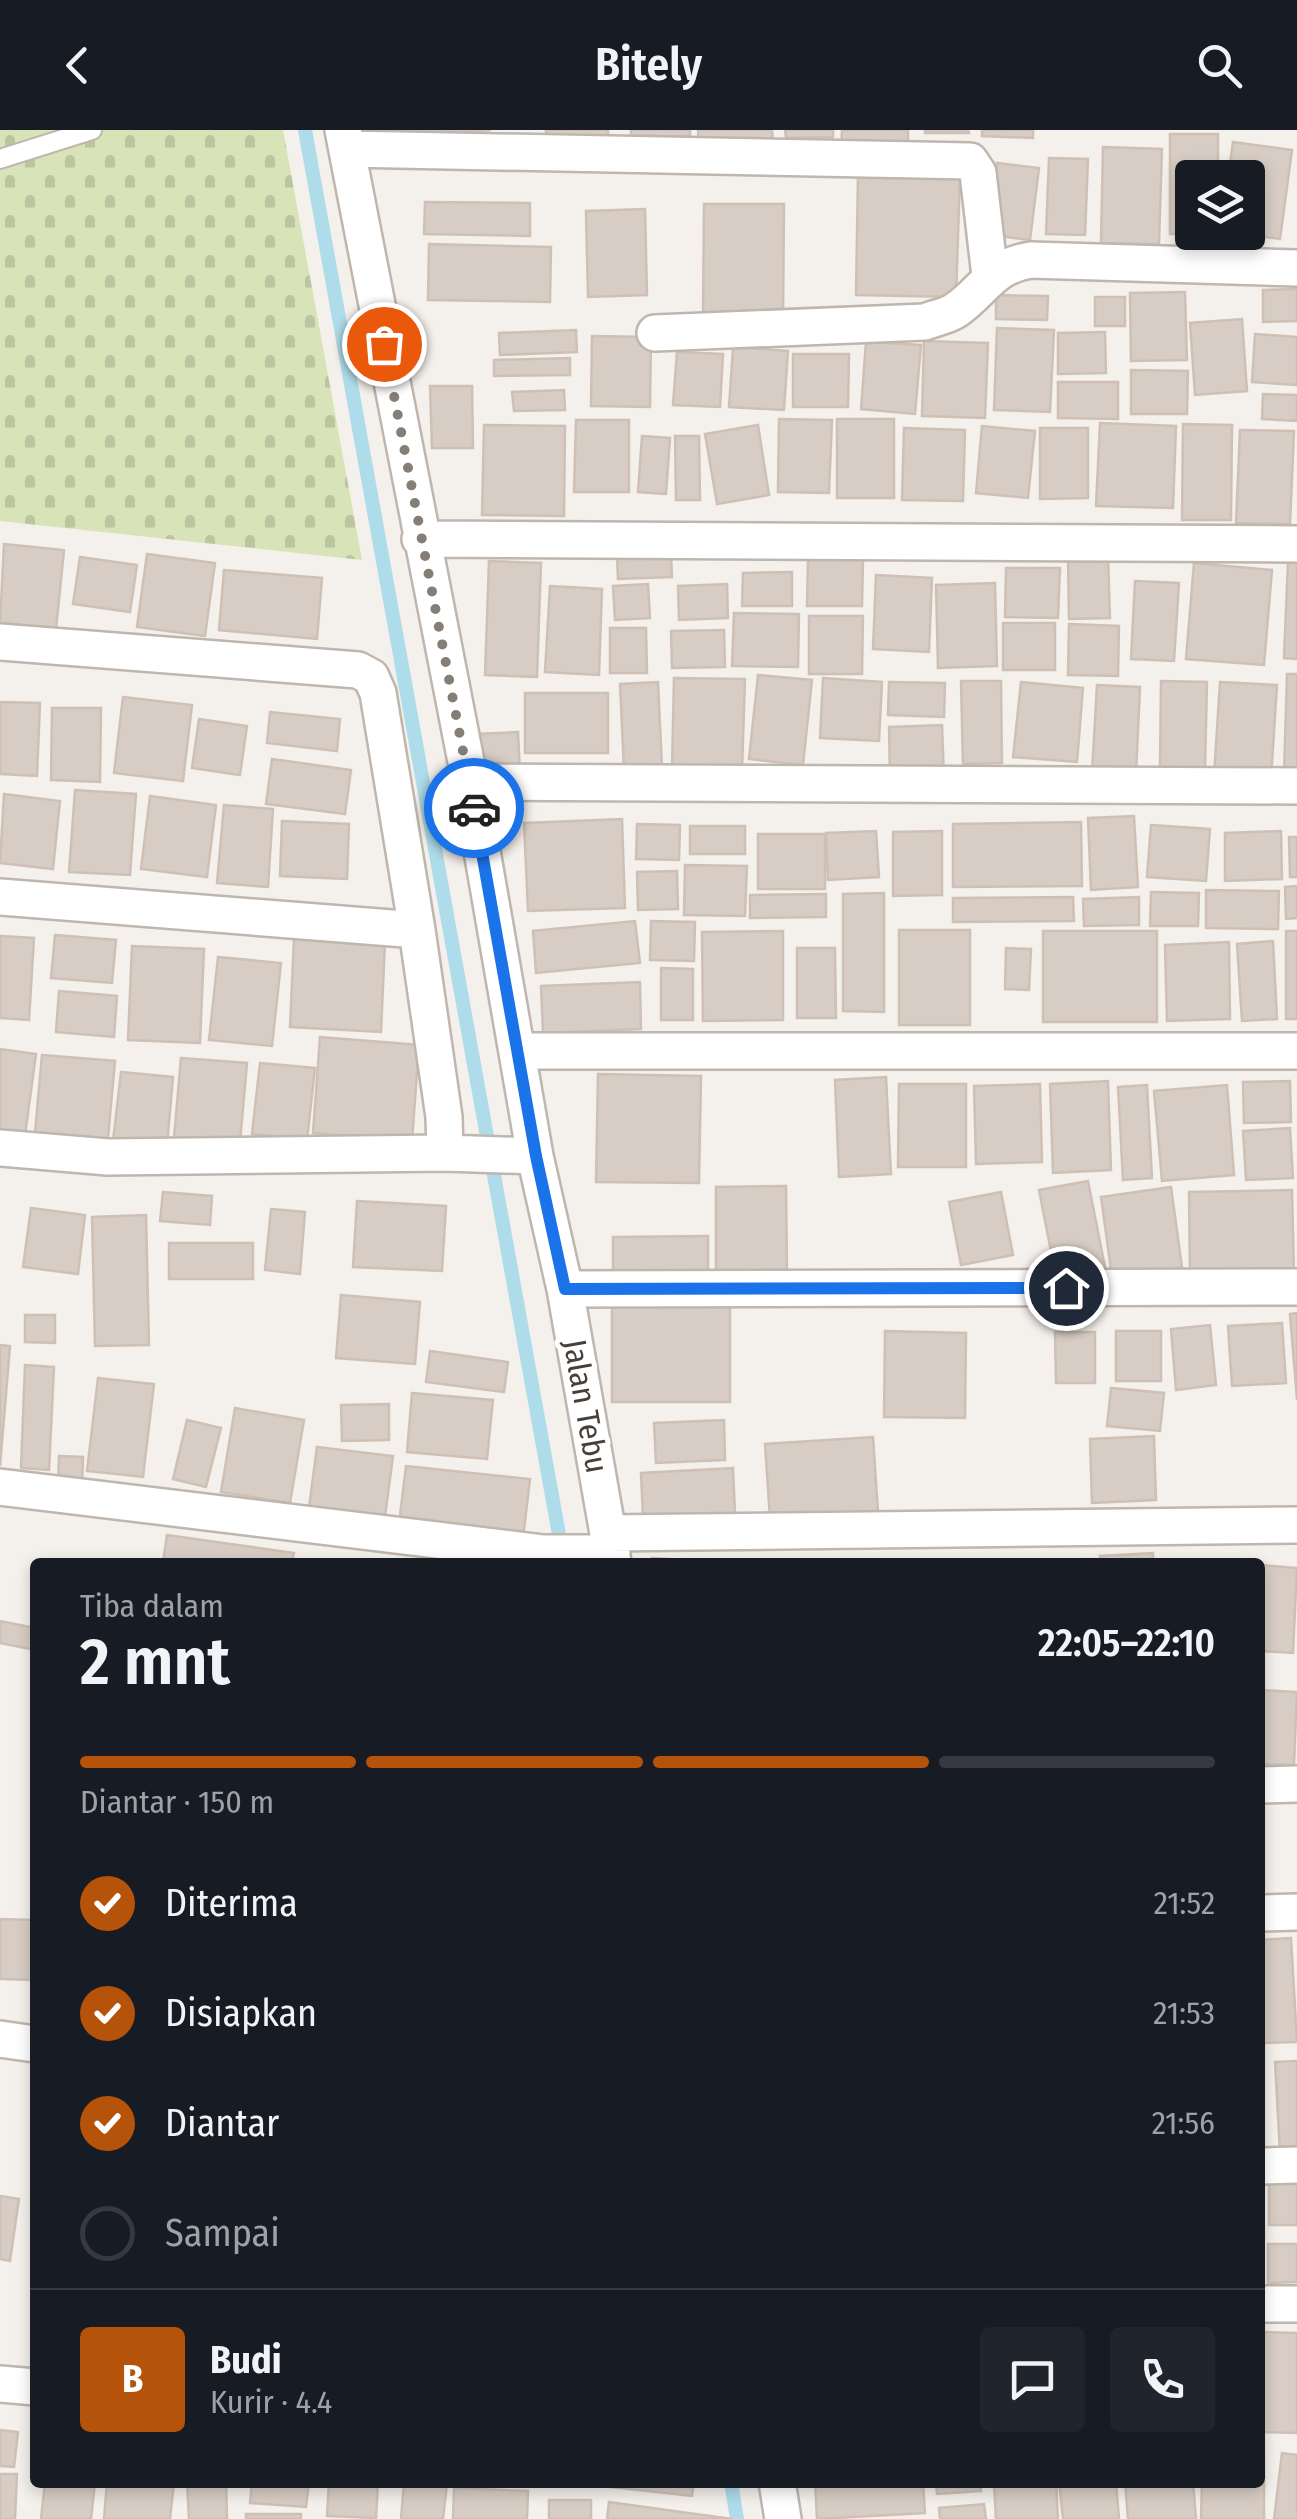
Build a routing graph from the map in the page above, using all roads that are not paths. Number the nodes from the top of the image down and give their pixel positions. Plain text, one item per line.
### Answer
1 (92, 130) edge
2 (345, 140) edge
3 (0, 159) edge
4 (1297, 268) edge
5 (990, 276) junction
6 (656, 333) dead end
7 (420, 539) junction
8 (1297, 544) edge
9 (0, 642) edge
10 (470, 782) junction
11 (1297, 786) edge
12 (0, 898) edge
13 (417, 930) junction
14 (517, 1051) junction
15 (1297, 1051) edge
16 (0, 1148) edge
17 (451, 1153) junction
18 (527, 1155) junction
19 (1297, 1287) edge
20 (565, 1289) junction
21 (0, 1486) edge
22 (1297, 1525) edge
23 (608, 1551) edge
24 (1265, 1784) edge
25 (1297, 1784) edge
26 (1297, 1912) edge
27 (1265, 1913) edge
28 (0, 2039) edge
29 (30, 2043) edge
30 (1297, 2165) edge
31 (1265, 2166) edge
32 (1265, 2304) edge
33 (1297, 2304) edge
34 (0, 2384) edge
35 (30, 2387) edge
36 (778, 2488) edge
37 (783, 2519) edge

1 - 3 lane
2 - 5 street
2 - 7 street, Jalan Tebu
4 - 5 street
5 - 6 street
7 - 8 street
7 - 10 street, Jalan Tebu
9 - 13 street
10 - 11 street
10 - 14 street, Jalan Tebu
12 - 13 street
13 - 17 street
14 - 15 street
14 - 18 street, Jalan Tebu
16 - 17 street
17 - 18 street
18 - 20 street, Jalan Tebu
19 - 20 street
20 - 23 street, Jalan Tebu
21 - 23 street
22 - 23 street
24 - 25 street
26 - 27 street
28 - 29 street
30 - 31 street
32 - 33 street
34 - 35 street
36 - 37 street

